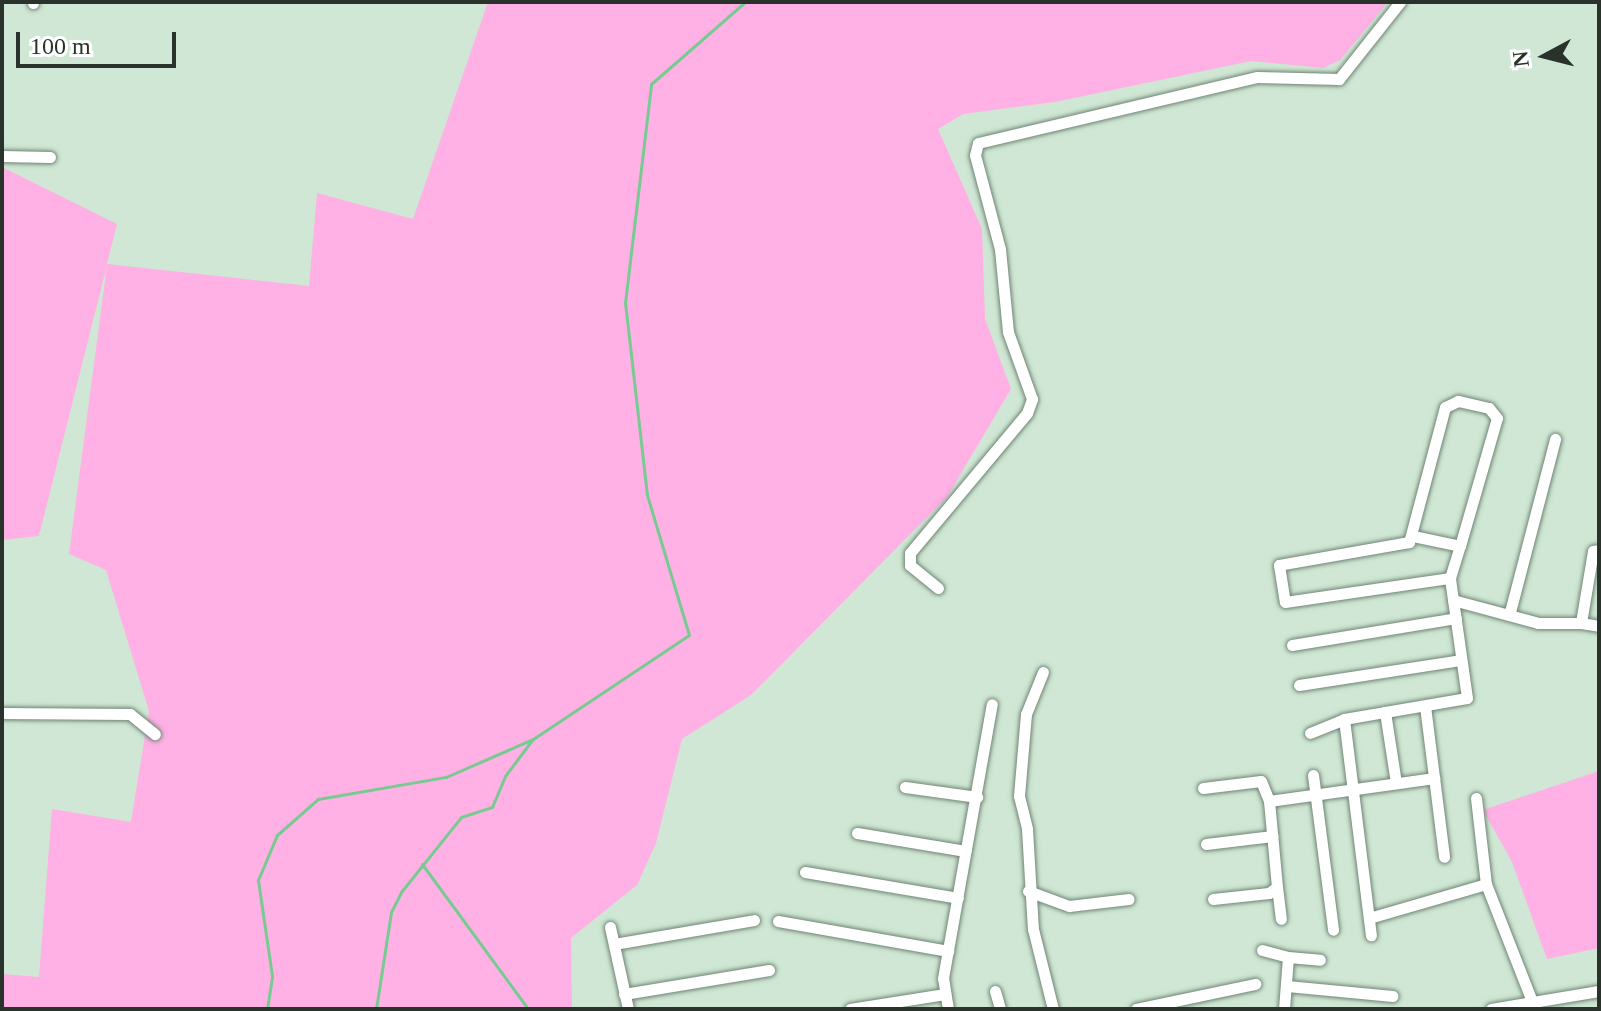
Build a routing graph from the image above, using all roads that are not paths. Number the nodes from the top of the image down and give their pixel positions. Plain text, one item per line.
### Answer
1 (1400, 2) edge
2 (2, 156) edge
3 (50, 157) dead end
4 (1555, 439) dead end
5 (1413, 536) junction
6 (1460, 546) junction
7 (1599, 550) edge
8 (1450, 578) junction
9 (938, 588) dead end
10 (1453, 600) junction
11 (1510, 612) junction
12 (1456, 618) junction
13 (1581, 623) junction
14 (1599, 626) edge
15 (1292, 645) dead end
16 (1460, 660) junction
17 (1043, 672) dead end
18 (1299, 685) dead end
19 (992, 704) dead end
20 (1425, 706) junction
21 (1385, 712) junction
22 (2, 713) edge
23 (1344, 719) junction
24 (1310, 733) dead end
25 (155, 734) dead end
26 (1313, 775) dead end
27 (1434, 778) junction
28 (1396, 783) junction
29 (905, 787) dead end
30 (1203, 788) dead end
31 (1353, 789) junction
32 (1315, 794) junction
33 (977, 797) junction
34 (1476, 798) dead end
35 (1269, 801) junction
36 (857, 833) dead end
37 (1273, 836) junction
38 (1206, 844) dead end
39 (966, 851) junction
40 (1444, 857) dead end
41 (805, 872) dead end
42 (1486, 884) junction
43 (1277, 887) junction
44 (1028, 891) junction
45 (958, 898) junction
46 (1129, 899) dead end
47 (1213, 899) dead end
48 (1369, 918) junction
49 (1281, 919) dead end
50 (754, 920) dead end
51 (778, 921) dead end
52 (610, 927) dead end
53 (1333, 930) dead end
54 (1371, 935) dead end
55 (614, 944) junction
56 (1262, 950) dead end
57 (948, 951) junction
58 (1288, 957) junction
59 (1320, 960) dead end
60 (769, 970) dead end
61 (1255, 984) dead end
62 (1287, 986) junction
63 (995, 991) dead end
64 (1599, 991) edge
65 (624, 994) junction
66 (945, 994) junction
67 (1393, 996) dead end
68 (1534, 1005) edge
69 (628, 1009) edge
70 (850, 1009) edge
71 (948, 1009) edge
72 (1000, 1009) edge
73 (1053, 1009) edge
74 (1136, 1009) edge
75 (1284, 1009) edge
76 (1491, 1009) edge

1 - 9 street
2 - 3 street
4 - 11 street
5 - 6 street
5 - 6 street
5 - 8 street
6 - 8 street
7 - 13 street
8 - 10 street
10 - 11 street
10 - 12 street
11 - 13 street
12 - 15 street
12 - 16 street
13 - 14 street
16 - 18 street
16 - 20 street
17 - 44 street
19 - 33 street
20 - 21 street
20 - 27 street
21 - 23 street
21 - 28 street
22 - 25 street
23 - 24 street
23 - 31 street
26 - 32 street
27 - 28 street
27 - 40 street
28 - 31 street
29 - 33 street
30 - 35 street
31 - 32 street
31 - 48 street
32 - 35 street
32 - 53 street
33 - 39 street
34 - 42 street
35 - 37 street
36 - 39 street
37 - 38 street
37 - 43 street
39 - 45 street
41 - 45 street
42 - 48 street
42 - 68 street
43 - 47 street
43 - 49 street
44 - 46 street
44 - 73 street
45 - 57 street
48 - 54 street
50 - 55 street
51 - 57 street
52 - 55 street
55 - 65 street
56 - 58 street
57 - 66 street
58 - 59 street
58 - 62 street
60 - 65 street
61 - 74 street
62 - 67 street
62 - 75 street
63 - 72 street
64 - 68 street
65 - 69 street
66 - 70 street
66 - 71 street
68 - 76 street

